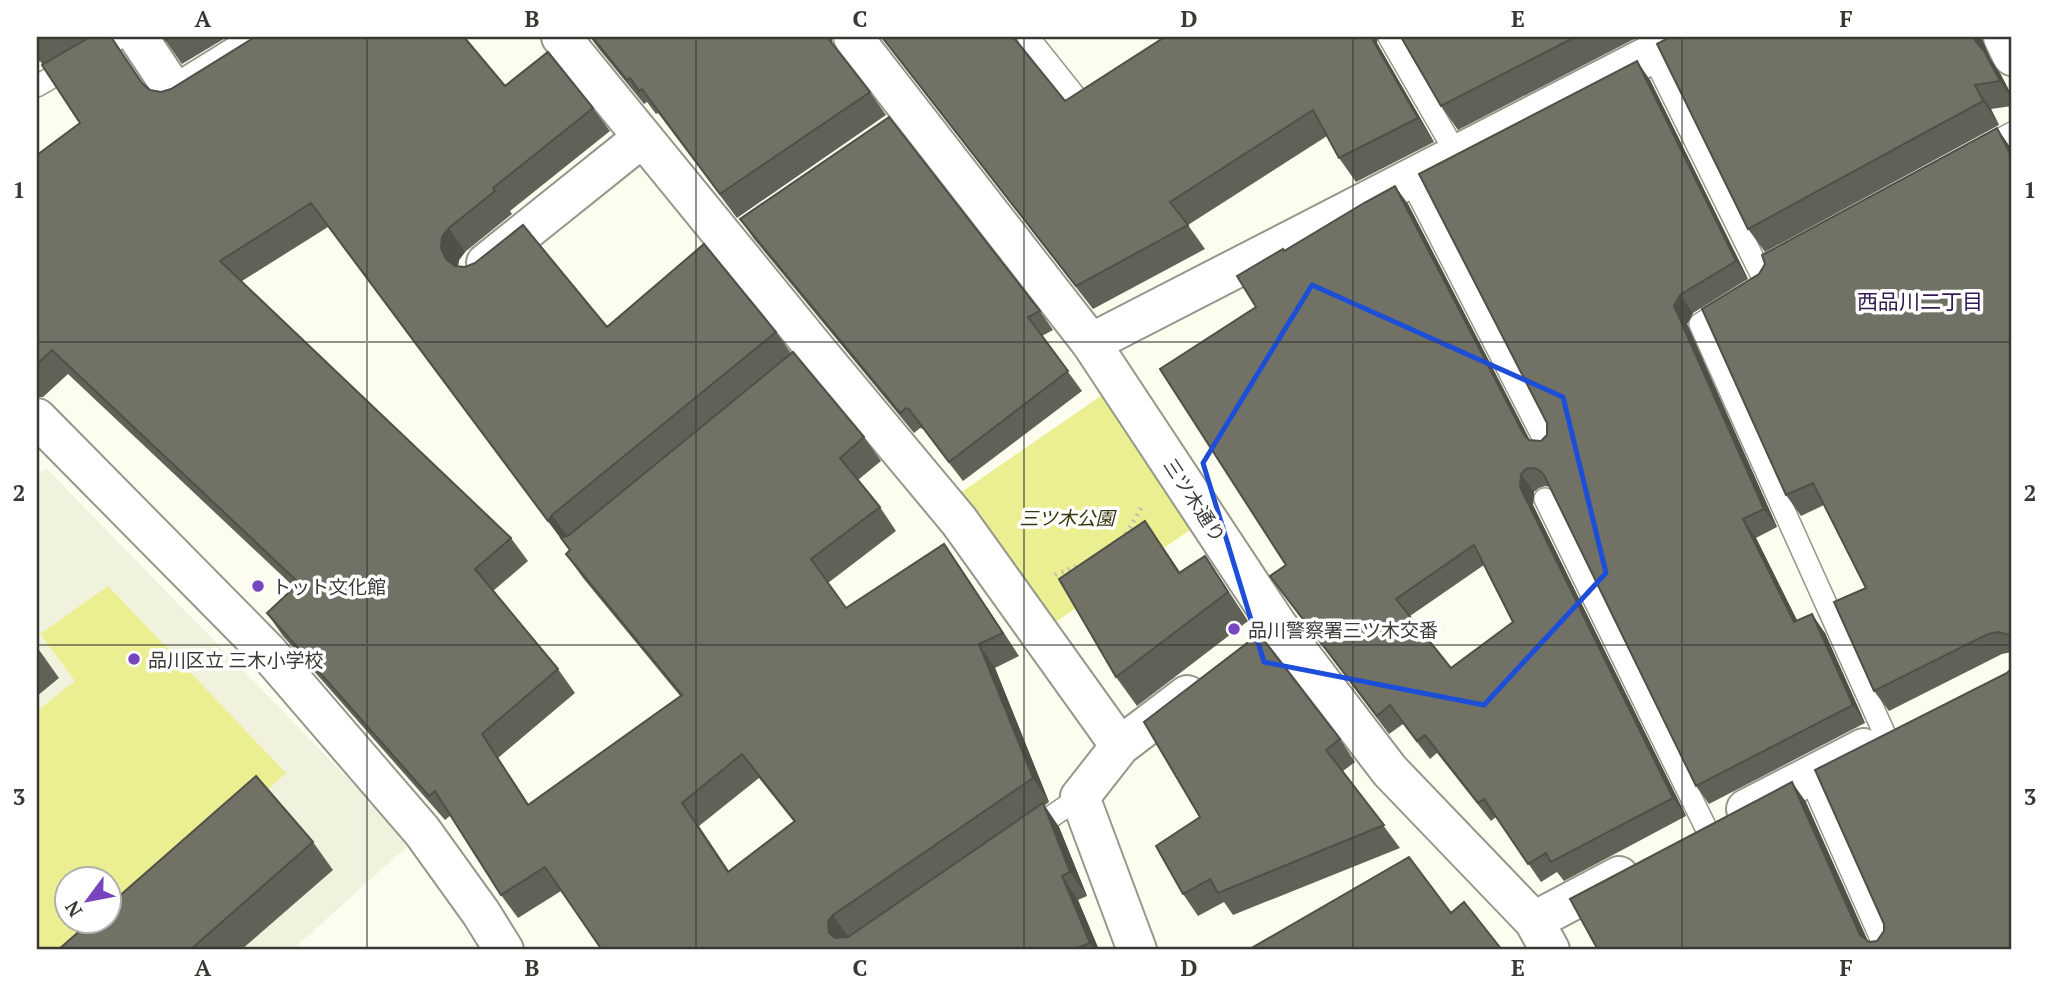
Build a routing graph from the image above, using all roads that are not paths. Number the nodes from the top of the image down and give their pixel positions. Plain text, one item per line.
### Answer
1 (121, 37) edge
2 (138, 37) edge
3 (268, 37) edge
4 (561, 37) edge
5 (853, 37) edge
6 (1028, 37) edge
7 (1389, 37) edge
8 (1685, 37) edge
9 (2003, 37) edge
10 (1648, 46) edge
11 (2012, 56) edge
12 (37, 86) edge
13 (1079, 101) edge
14 (2012, 133) edge
15 (642, 138) junction
16 (1456, 153) junction
17 (1964, 159) edge
18 (1410, 178) junction
19 (1782, 257) edge
20 (479, 269) edge
21 (1758, 271) junction
22 (1091, 342) junction
23 (37, 418) edge
24 (1548, 447) edge
25 (1545, 499) edge
26 (1278, 626) junction
27 (1247, 650) edge
28 (1215, 674) edge
29 (1920, 720) edge
30 (1886, 737) junction
31 (1120, 746) junction
32 (1809, 776) junction
33 (1080, 797) junction
34 (1694, 836) joint
35 (1013, 843) edge
36 (1645, 862) edge
37 (1542, 935) edge
38 (504, 950) edge
39 (1137, 950) edge
40 (1886, 950) edge

1 - 12 lane
2 - 3 street
4 - 15 street
5 - 22 street, 三ツ木通り
6 - 13 lane
7 - 16 lane
8 - 10 street
9 - 11 street
10 - 16 street
10 - 21 lane
14 - 17 lane
15 - 20 street
15 - 31 street
16 - 18 street
18 - 22 street
18 - 24 lane
19 - 21 lane
21 - 30 lane
22 - 26 street, 三ツ木通り
23 - 38 street
25 - 34 lane
26 - 27 street
26 - 37 street, 三ツ木通り
28 - 31 street
29 - 30 street
30 - 32 street
31 - 33 street
32 - 34 street
32 - 40 lane
33 - 35 lane
33 - 39 street
36 - 37 street

